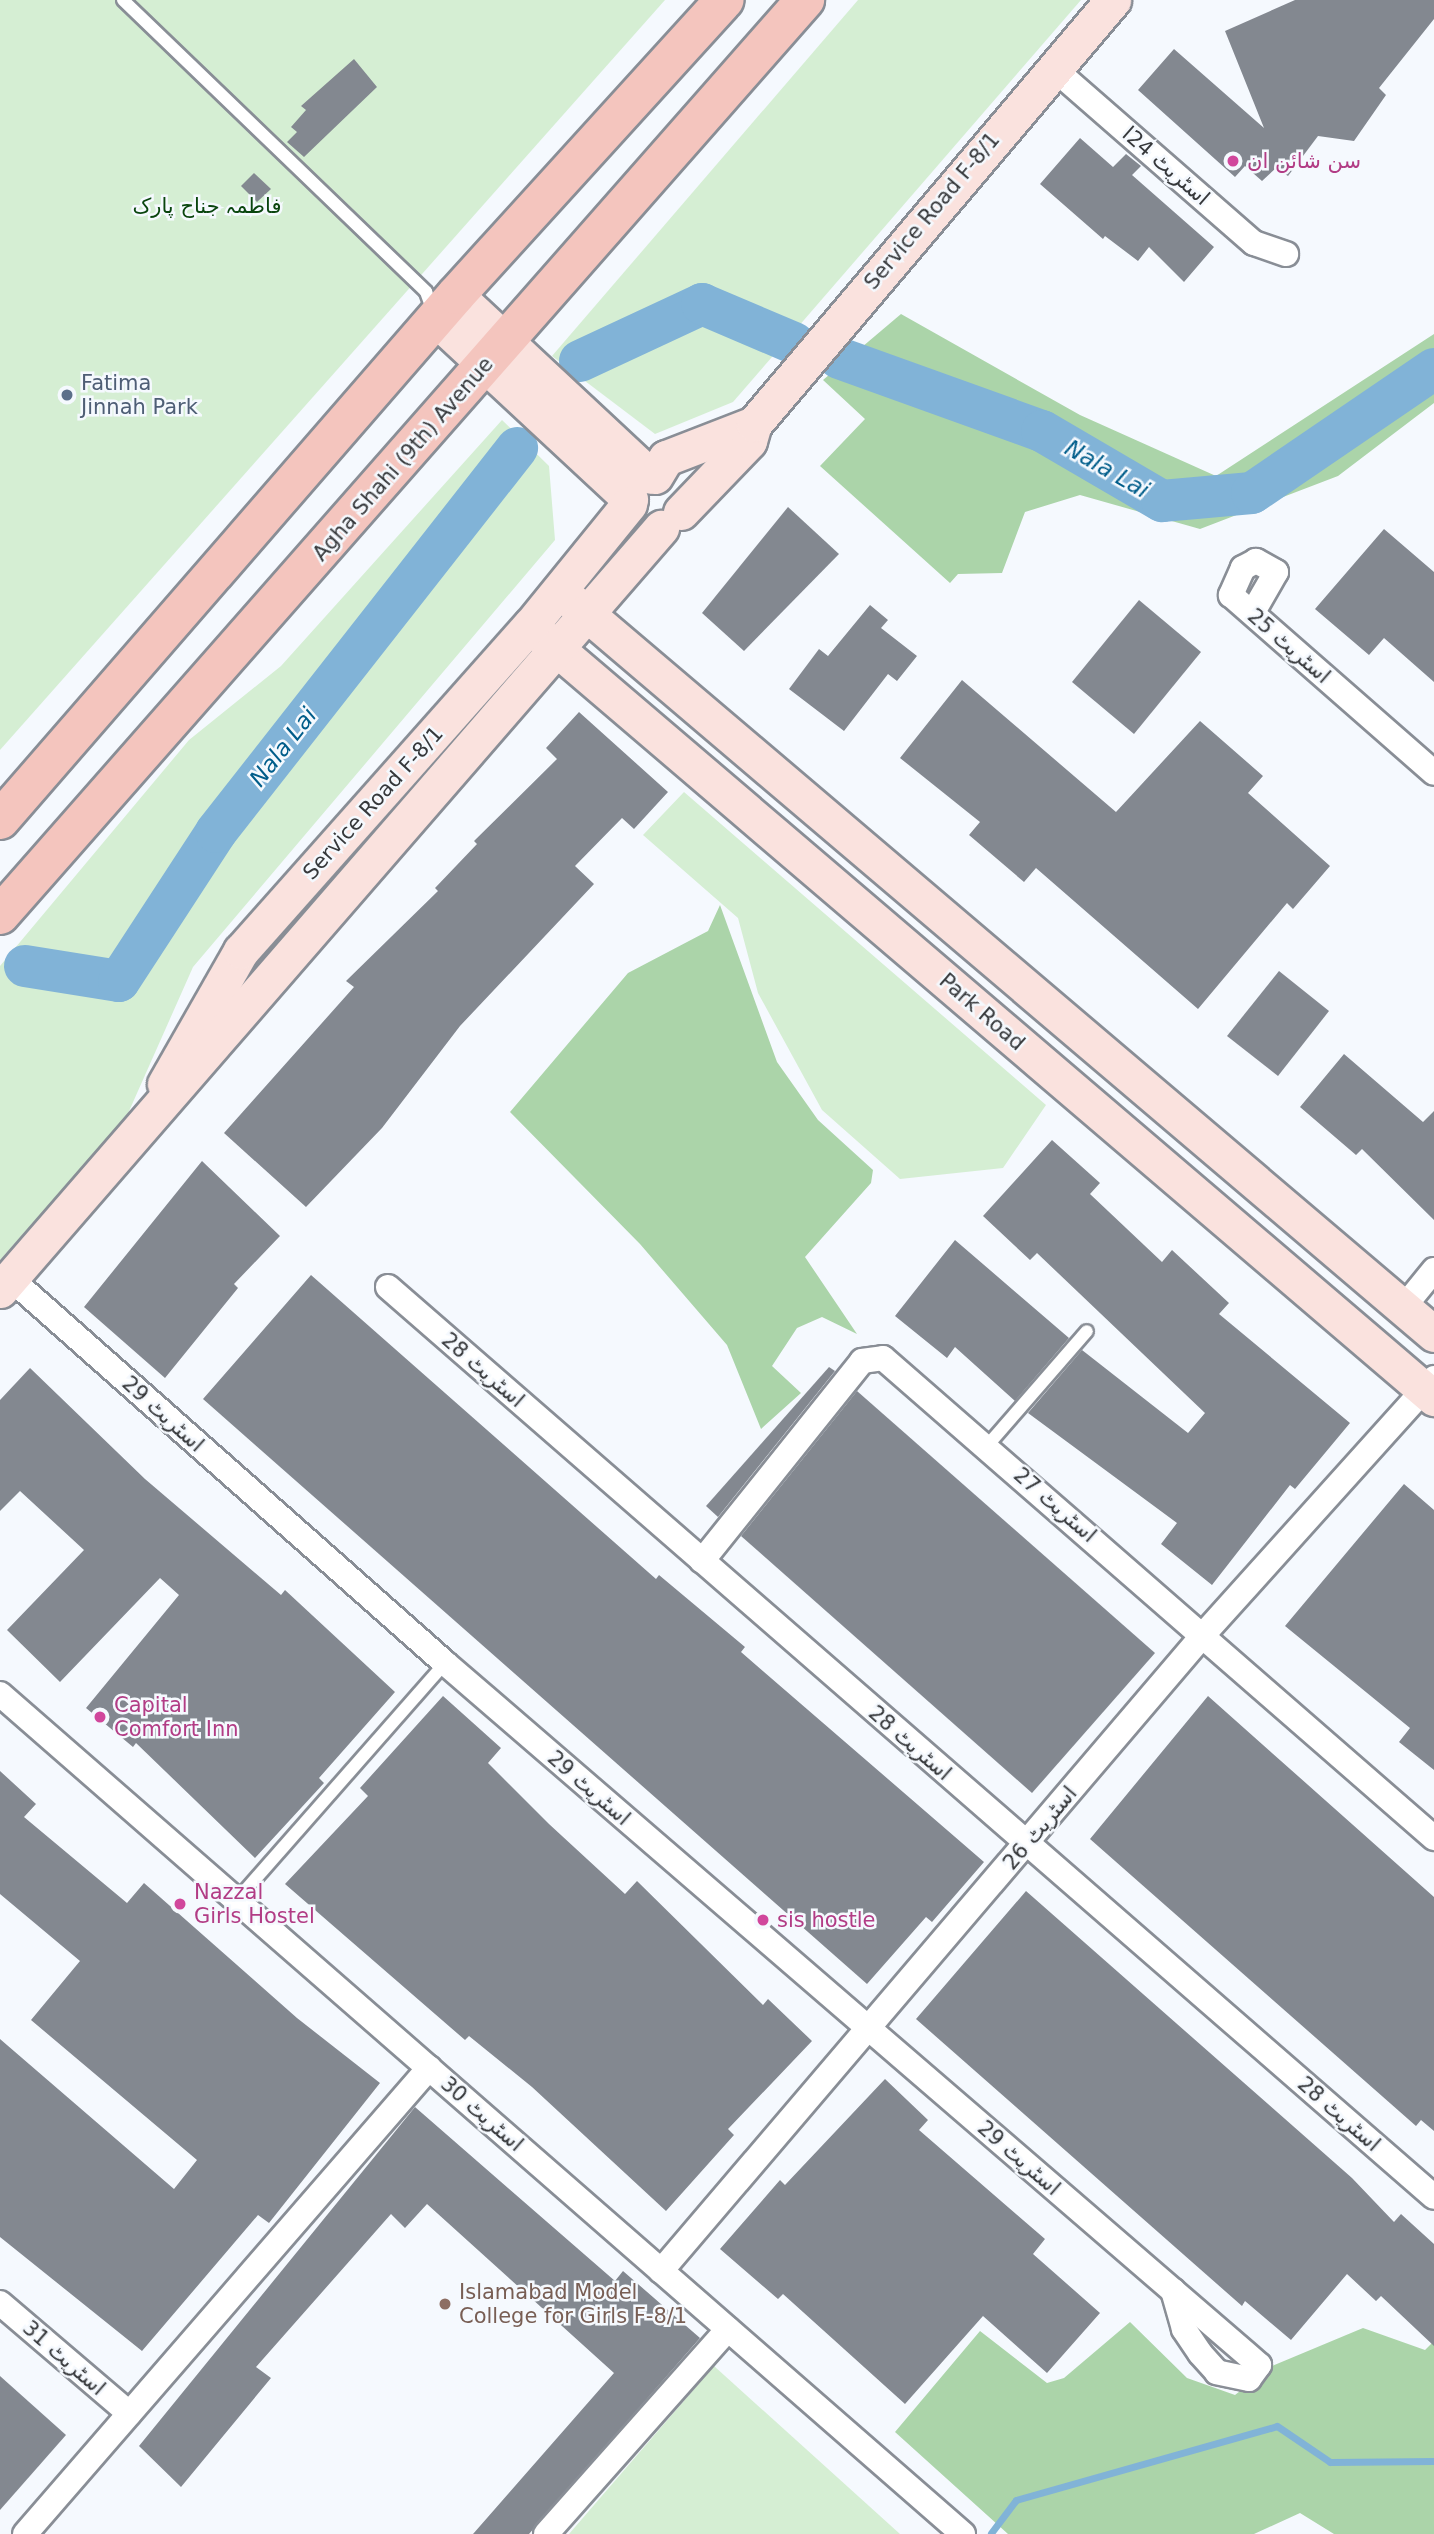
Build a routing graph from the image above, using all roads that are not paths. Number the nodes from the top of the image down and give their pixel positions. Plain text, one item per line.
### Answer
1 (123, 0) edge
2 (724, 0) edge
3 (804, 0) edge
4 (1113, 0) edge
5 (1052, 67) junction
6 (1286, 254) dead end
7 (439, 302) junction
8 (496, 354) junction
9 (754, 424) junction
10 (641, 489) junction
11 (671, 520) junction
12 (560, 591) junction
13 (1253, 612) dead end
14 (585, 615) junction
15 (530, 626) junction
16 (556, 648) junction
17 (1434, 772) edge
18 (0, 820) edge
19 (0, 915) edge
20 (147, 1122) junction
21 (1434, 1270) edge
22 (5, 1284) edge
23 (388, 1287) dead end
24 (1403, 1308) junction
25 (1087, 1331) dead end
26 (1434, 1335) edge
27 (1431, 1388) edge
28 (987, 1446) junction
29 (702, 1561) junction
30 (1203, 1635) junction
31 (445, 1662) junction
32 (0, 1694) edge
33 (1434, 1838) edge
34 (1027, 1844) junction
35 (236, 1900) junction
36 (870, 2031) junction
37 (429, 2068) junction
38 (1434, 2197) edge
39 (661, 2271) junction
40 (1173, 2291) dead end
41 (0, 2303) edge
42 (728, 2329) junction
43 (129, 2413) junction
44 (25, 2534) edge
45 (546, 2534) edge
46 (963, 2534) edge

1 - 7 lane
2 - 7 main road
3 - 8 main road, Agha Shahi (9th) Avenue
4 - 5 street, Service Road F-8/1
5 - 6 street, اسٹریٹ 24ا
5 - 9 street, Service Road F-8/1
7 - 8 street
7 - 18 main road
8 - 10 street
8 - 19 main road, Agha Shahi (9th) Avenue
9 - 10 street, Service Road F-8/1
9 - 11 street, Service Road F-8/1
10 - 11 street
10 - 11 street
10 - 12 street, Service Road F-8/1
11 - 14 street, Service Road F-8/1
12 - 14 street
12 - 15 street, Service Road F-8/1
13 - 17 street, اسٹریٹ 25
14 - 16 street, Service Road F-8/1
14 - 24 street
15 - 16 street, Park Road
15 - 20 street, Service Road F-8/1
16 - 20 street, Service Road F-8/1
16 - 27 street, Park Road
20 - 22 street, Service Road F-8/1
21 - 24 street
22 - 31 street, اسٹریٹ 29
23 - 29 street, اسٹریٹ 28
24 - 26 street
25 - 28 lane
27 - 30 street, اسٹریٹ 26
28 - 29 street, اسٹریٹ 27
28 - 30 street, اسٹریٹ 27
29 - 34 street, اسٹریٹ 28
30 - 33 street, اسٹریٹ 27
30 - 34 street, اسٹریٹ 26
31 - 35 lane
31 - 36 street, اسٹریٹ 29
32 - 35 street, اسٹریٹ 30
34 - 36 street, اسٹریٹ 26
34 - 38 street, اسٹریٹ 28
35 - 37 street, اسٹریٹ 30
36 - 39 street, اسٹریٹ 26
36 - 40 street, اسٹریٹ 29
37 - 39 street, اسٹریٹ 30
37 - 43 street
39 - 42 street, اسٹریٹ 30
41 - 43 street, اسٹریٹ 31
42 - 45 street
42 - 46 street, اسٹریٹ 30
43 - 44 street

